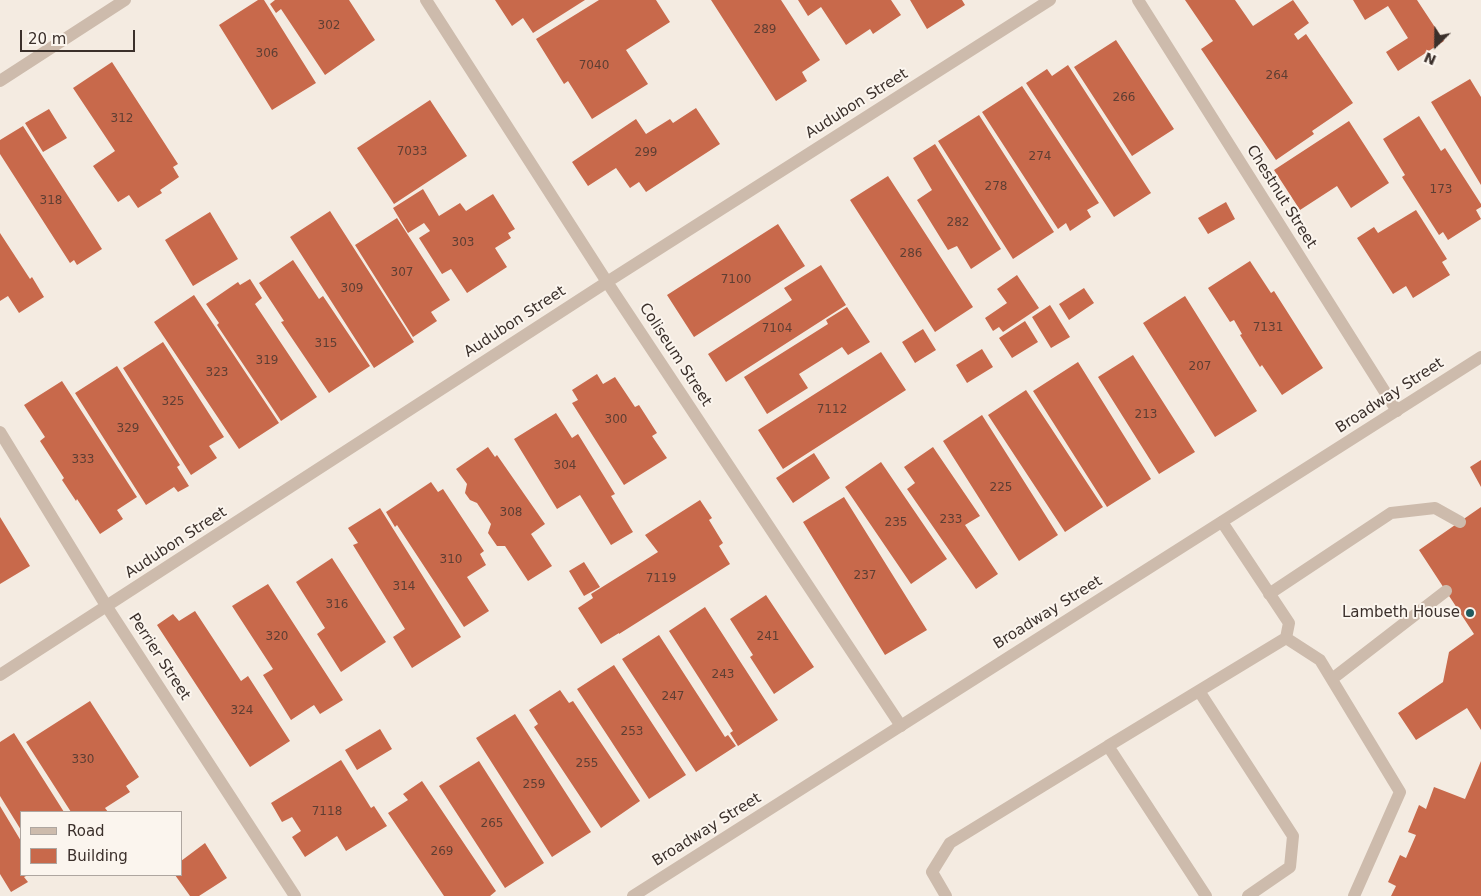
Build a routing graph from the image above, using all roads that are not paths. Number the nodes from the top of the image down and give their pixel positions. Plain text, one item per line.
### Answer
1 (125, 0) edge
2 (426, 0) edge
3 (1050, 0) edge
4 (1138, 0) edge
5 (0, 81) edge
6 (607, 282) junction
7 (1481, 357) edge
8 (1397, 411) junction
9 (0, 432) edge
10 (1222, 522) junction
11 (1460, 522) dead end
12 (1446, 591) dead end
13 (1269, 594) junction
14 (107, 607) junction
15 (1286, 638) junction
16 (0, 675) edge
17 (1332, 679) junction
18 (1199, 691) junction
19 (901, 726) junction
20 (1108, 746) junction
21 (295, 896) edge
22 (634, 896) edge
23 (946, 896) edge
24 (1206, 896) edge
25 (1248, 896) edge
26 (1354, 896) edge

1 - 5 street
2 - 6 street, Coliseum Street
3 - 6 street, Audubon Street
4 - 8 street, Chestnut Street
6 - 14 street, Audubon Street
6 - 19 street, Coliseum Street
7 - 8 street, Broadway Street
8 - 10 street, Broadway Street
9 - 14 street, Perrier Street
10 - 13 street
10 - 19 street, Broadway Street
11 - 13 street
12 - 17 street
13 - 15 street
14 - 16 street, Audubon Street
14 - 21 street, Perrier Street
15 - 17 street
15 - 18 street
17 - 26 street
18 - 20 street
18 - 25 street
19 - 22 street, Broadway Street
20 - 23 street
20 - 24 street

